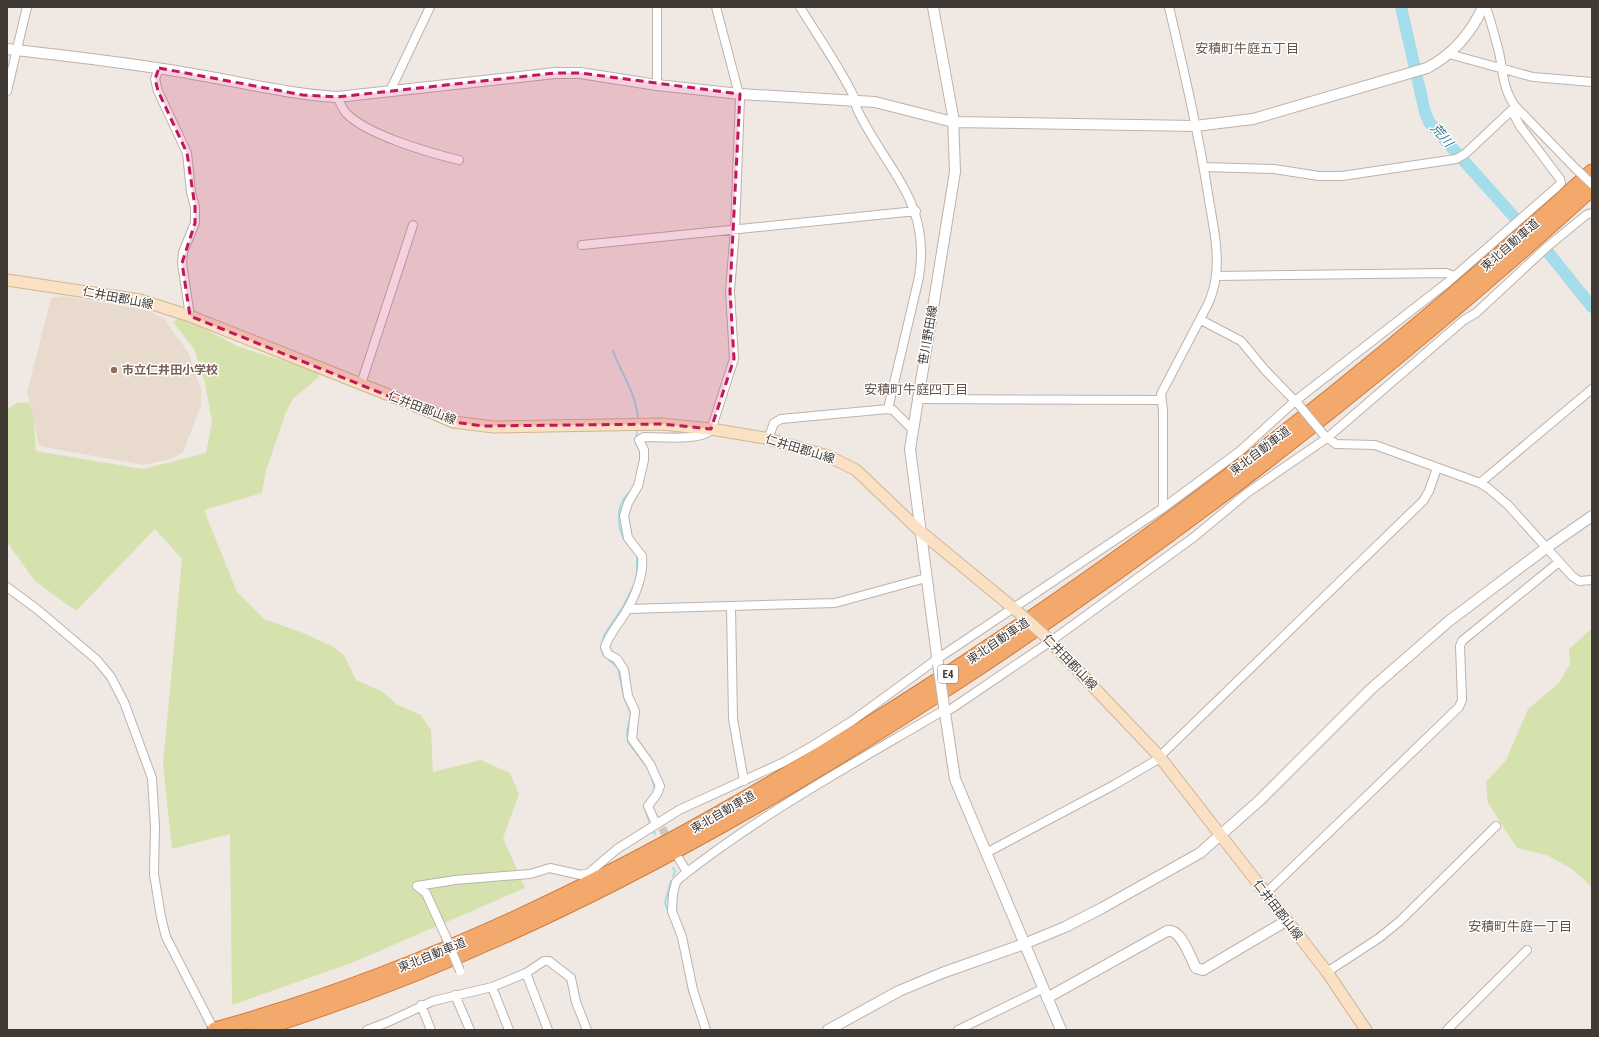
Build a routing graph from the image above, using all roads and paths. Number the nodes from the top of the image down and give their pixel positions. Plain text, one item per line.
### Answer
1 (27, 7) edge
2 (430, 7) edge
3 (657, 7) edge
4 (716, 7) edge
5 (800, 7) edge
6 (932, 7) edge
7 (1169, 7) edge
8 (1484, 7) edge
9 (12, 50) edge
10 (1449, 54) junction
11 (159, 68) junction
12 (1502, 69) junction
13 (1592, 82) edge
14 (657, 85) junction
15 (7, 91) edge
16 (390, 91) junction
17 (740, 94) junction
18 (337, 97) junction
19 (855, 101) junction
20 (1513, 109) junction
21 (954, 122) junction
22 (1195, 126) junction
23 (459, 160) dead end
24 (1204, 167) junction
25 (1592, 172) edge
26 (1592, 184) edge
27 (1592, 188) edge
28 (916, 211) junction
29 (1592, 213) edge
30 (413, 225) dead end
31 (735, 229) junction
32 (582, 245) dead end
33 (1216, 276) junction
34 (1454, 276) junction
35 (7, 280) edge
36 (190, 316) junction
37 (1200, 320) junction
38 (361, 384) junction
39 (1592, 389) edge
40 (917, 399) junction
41 (1161, 400) junction
42 (1297, 403) junction
43 (888, 409) junction
44 (711, 429) junction
45 (912, 430) junction
46 (1325, 436) junction
47 (768, 439) junction
48 (1437, 468) junction
49 (1480, 483) junction
50 (1163, 508) junction
51 (1592, 516) edge
52 (920, 531) junction
53 (1546, 548) junction
54 (1559, 562) junction
55 (926, 578) junction
56 (1592, 580) edge
57 (7, 587) edge
58 (730, 607) junction
59 (628, 609) junction
60 (1016, 610) junction
61 (1048, 639) junction
62 (938, 662) junction
63 (944, 709) junction
64 (1159, 756) junction
65 (744, 781) junction
66 (659, 825) junction
67 (1496, 826) dead end
68 (1221, 835) junction
69 (986, 853) junction
70 (679, 859) dead end
71 (687, 872) junction
72 (1265, 894) junction
73 (1286, 921) junction
74 (1024, 944) junction
75 (1527, 950) dead end
76 (460, 970) dead end
77 (1327, 972) junction
78 (526, 973) junction
79 (492, 987) junction
80 (1042, 988) junction
81 (455, 995) junction
82 (1047, 998) junction
83 (421, 1005) junction
84 (390, 1026) edge
85 (215, 1030) edge
86 (256, 1030) edge
87 (367, 1030) edge
88 (430, 1030) edge
89 (470, 1030) edge
90 (509, 1030) edge
91 (548, 1030) edge
92 (587, 1030) edge
93 (706, 1030) edge
94 (828, 1030) edge
95 (958, 1030) edge
96 (1061, 1030) edge
97 (1366, 1030) edge
98 (1447, 1030) edge

1 - 9 street
2 - 16 street
3 - 14 street
4 - 17 street
5 - 19 street
6 - 21 street, 笹川野田線
7 - 22 street
8 - 10 street
8 - 12 street
9 - 11 street
9 - 15 street
10 - 12 street
10 - 22 street
11 - 18 street
11 - 36 street
12 - 13 street
12 - 20 street
14 - 16 street
14 - 17 street
16 - 18 street
17 - 19 street
17 - 31 street
18 - 23 street
19 - 21 street
19 - 28 street
20 - 24 street
20 - 26 street, bridge
20 - 34 street
21 - 22 street
21 - 40 street, 笹川野田線
22 - 24 street
24 - 33 street
25 - 85 highway, 東北自動車道 / E4
27 - 86 highway, 東北自動車道 / E4
28 - 31 street
28 - 43 street
29 - 46 street
30 - 38 street
31 - 32 street
31 - 44 street
33 - 34 street
33 - 37 street
34 - 42 street
35 - 36 main road, 仁井田郡山線
36 - 38 main road, 仁井田郡山線
37 - 41 street
37 - 42 street
38 - 44 main road, 仁井田郡山線
39 - 49 street
40 - 41 street
40 - 45 street, 笹川野田線
41 - 50 street
42 - 46 street, bridge
42 - 50 street
43 - 45 street
43 - 47 street
44 - 47 main road, 仁井田郡山線
44 - 59 street
45 - 52 street, 笹川野田線
46 - 48 street
46 - 61 street
47 - 52 main road, 仁井田郡山線
48 - 49 street
48 - 64 street
49 - 53 street
50 - 60 street
51 - 53 street
52 - 55 street, 笹川野田線
52 - 60 main road, 仁井田郡山線
53 - 54 street
53 - 68 street
54 - 56 street
54 - 72 street
55 - 58 street
55 - 62 street, 笹川野田線
57 - 85 street
58 - 59 street
58 - 65 street
59 - 66 street
60 - 61 main road, 仁井田郡山線, bridge
60 - 62 street
61 - 63 street
61 - 64 main road, 仁井田郡山線
62 - 63 street, 笹川野田線, bridge
62 - 65 street
63 - 69 street, 笹川野田線
63 - 71 street
64 - 68 main road, 仁井田郡山線
64 - 69 street
65 - 66 street
66 - 76 street, bridge
67 - 77 street
68 - 72 main road, 仁井田郡山線
68 - 74 street
69 - 74 street, 笹川野田線
70 - 71 street
71 - 93 street
72 - 73 main road, 仁井田郡山線
73 - 77 main road, 仁井田郡山線
73 - 82 street
74 - 80 street, 笹川野田線
74 - 94 street
75 - 98 street
77 - 97 main road, 仁井田郡山線
78 - 79 street
78 - 91 street
78 - 92 street
79 - 81 street
79 - 90 street
80 - 82 street, 笹川野田線
80 - 95 street
81 - 83 street
81 - 89 street
82 - 96 street, 笹川野田線
83 - 84 street
83 - 88 street
84 - 87 street

